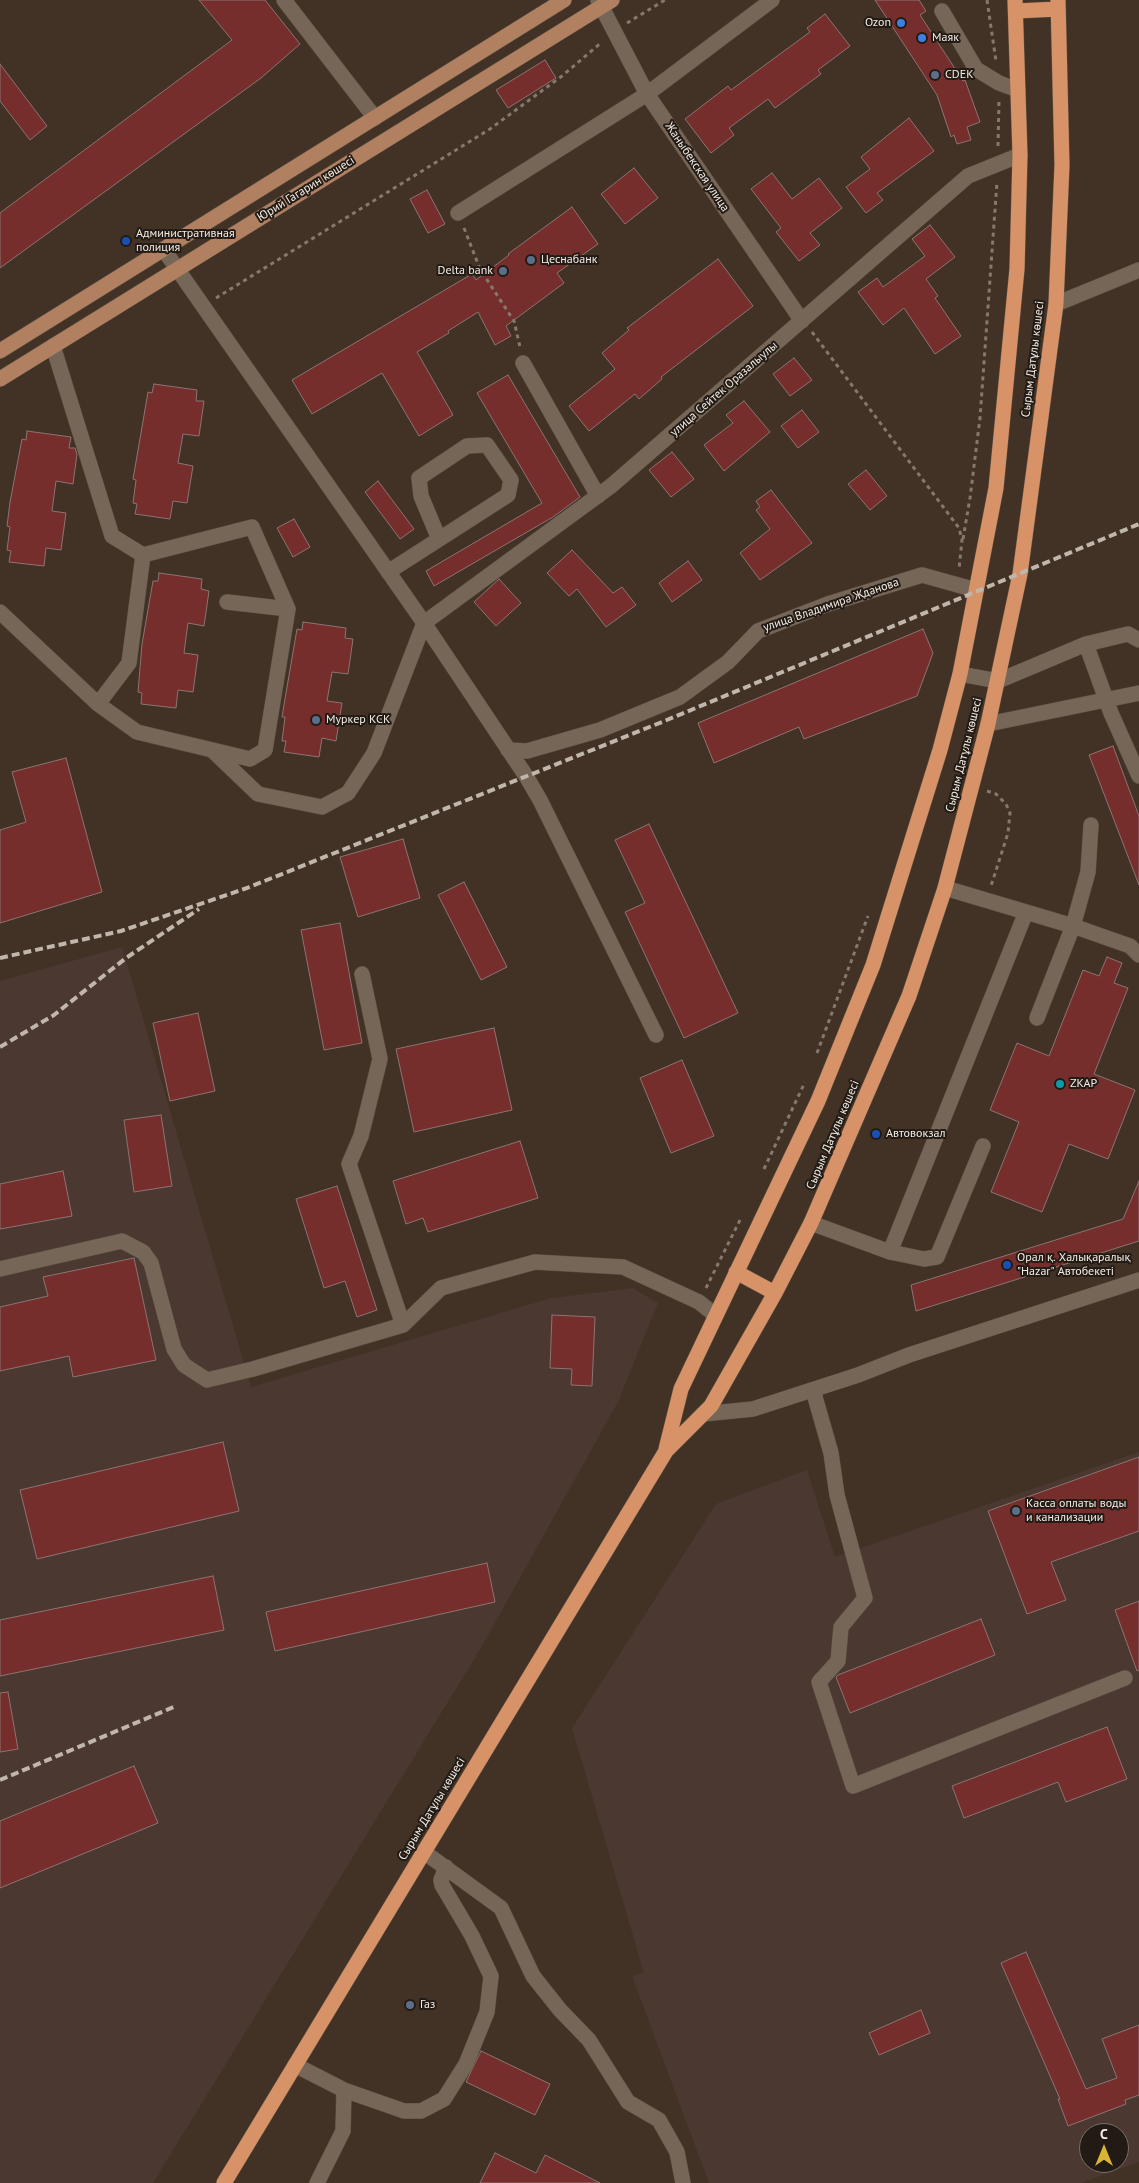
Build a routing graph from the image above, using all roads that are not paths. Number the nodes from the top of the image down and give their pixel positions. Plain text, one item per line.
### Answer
1 (284, 0) edge
2 (564, 0) edge
3 (772, 0) edge
4 (604, 2) edge
5 (1014, 4) edge
6 (1058, 4) edge
7 (942, 11) dead end
8 (1018, 90) junction
9 (647, 94) junction
10 (375, 118) junction
11 (1020, 155) junction
12 (458, 213) road end
13 (164, 250) junction
14 (177, 268) junction
15 (1139, 270) edge
16 (1056, 304) junction
17 (802, 321) junction
18 (52, 346) junction
19 (0, 351) edge
20 (523, 363) road end
21 (0, 379) edge
22 (598, 496) junction
23 (439, 539) junction
24 (143, 555) junction
25 (388, 572) junction
26 (976, 590) junction
27 (227, 602) dead end
28 (288, 609) junction
29 (0, 612) edge
30 (424, 623) junction
31 (1139, 640) edge
32 (1086, 644) junction
33 (960, 674) junction
34 (998, 681) junction
35 (1139, 693) edge
36 (1106, 701) junction
37 (98, 704) junction
38 (988, 724) junction
39 (212, 750) junction
40 (508, 750) junction
41 (1139, 776) edge
42 (1091, 825) dead end
43 (945, 888) junction
44 (1026, 912) junction
45 (1073, 926) junction
46 (1139, 955) edge
47 (362, 974) dead end
48 (1037, 1018) dead end
49 (656, 1035) dead end
50 (982, 1146) dead end
51 (811, 1223) junction
52 (890, 1252) junction
53 (0, 1270) edge
54 (736, 1272) junction
55 (1139, 1280) edge
56 (775, 1293) junction
57 (715, 1315) junction
58 (403, 1325) junction
59 (813, 1390) junction
60 (702, 1414) junction
61 (666, 1451) junction
62 (1125, 1678) dead end
63 (424, 1852) junction
64 (446, 1867) junction
65 (295, 2065) junction
66 (344, 2090) junction
67 (224, 2183) edge
68 (317, 2183) edge
69 (683, 2183) edge

1 - 10 street
2 - 10 main road, Юрий Гагарин көшесі
3 - 9 street
4 - 9 street, Жаныбекская улица
4 - 14 main road, Юрий Гагарин көшесі
5 - 6 highway
5 - 8 highway, Сырым Датұлы көшесі
6 - 16 highway, Сырым Датұлы көшесі
7 - 8 street
8 - 11 highway, Сырым Датұлы көшесі
9 - 12 street
9 - 17 street, Жаныбекская улица
10 - 13 main road, Юрий Гагарин көшесі
11 - 17 street, улица Сейтек Оразалыулы
11 - 26 highway, Сырым Датұлы көшесі
13 - 14 street
13 - 19 main road, Юрий Гагарин көшесі
14 - 18 main road, Юрий Гагарин көшесі
14 - 25 street
15 - 16 street
16 - 34 highway, Сырым Датұлы көшесі
17 - 22 street, улица Сейтек Оразалыулы
18 - 21 main road, Юрий Гагарин көшесі
18 - 24 street
20 - 22 street
22 - 30 street, улица Сейтек Оразалыулы
23 - 23 street
23 - 25 street
24 - 28 street
24 - 37 street
25 - 30 street
26 - 33 highway, Сырым Датұлы көшесі
26 - 40 street, улица Владимира Жданова
27 - 28 street
28 - 39 street
29 - 37 street
30 - 39 street
30 - 40 street
31 - 32 street
32 - 34 street
32 - 36 street
33 - 34 street
33 - 54 highway, Сырым Датұлы көшесі
34 - 38 highway, Сырым Датұлы көшесі
35 - 36 street
36 - 38 street
36 - 41 street
37 - 39 street
38 - 43 highway, Сырым Датұлы көшесі
40 - 49 street
42 - 45 street
43 - 44 street
43 - 51 highway, Сырым Датұлы көшесі
44 - 45 street
44 - 52 street
45 - 46 street
45 - 48 street
47 - 58 street
50 - 52 street
51 - 52 street
51 - 56 highway, Сырым Датұлы көшесі
53 - 58 street
54 - 56 highway
54 - 57 highway, Сырым Датұлы көшесі
55 - 59 street
56 - 60 highway, Сырым Датұлы көшесі
57 - 58 street
57 - 61 highway, Сырым Датұлы көшесі
59 - 60 street
59 - 62 street
60 - 61 highway, Сырым Датұлы көшесі
61 - 63 highway, Сырым Датұлы көшесі
63 - 64 street
63 - 65 highway, Сырым Датұлы көшесі
64 - 66 street
64 - 69 street
65 - 66 street
65 - 67 highway, Сырым Датұлы көшесі
66 - 68 street

